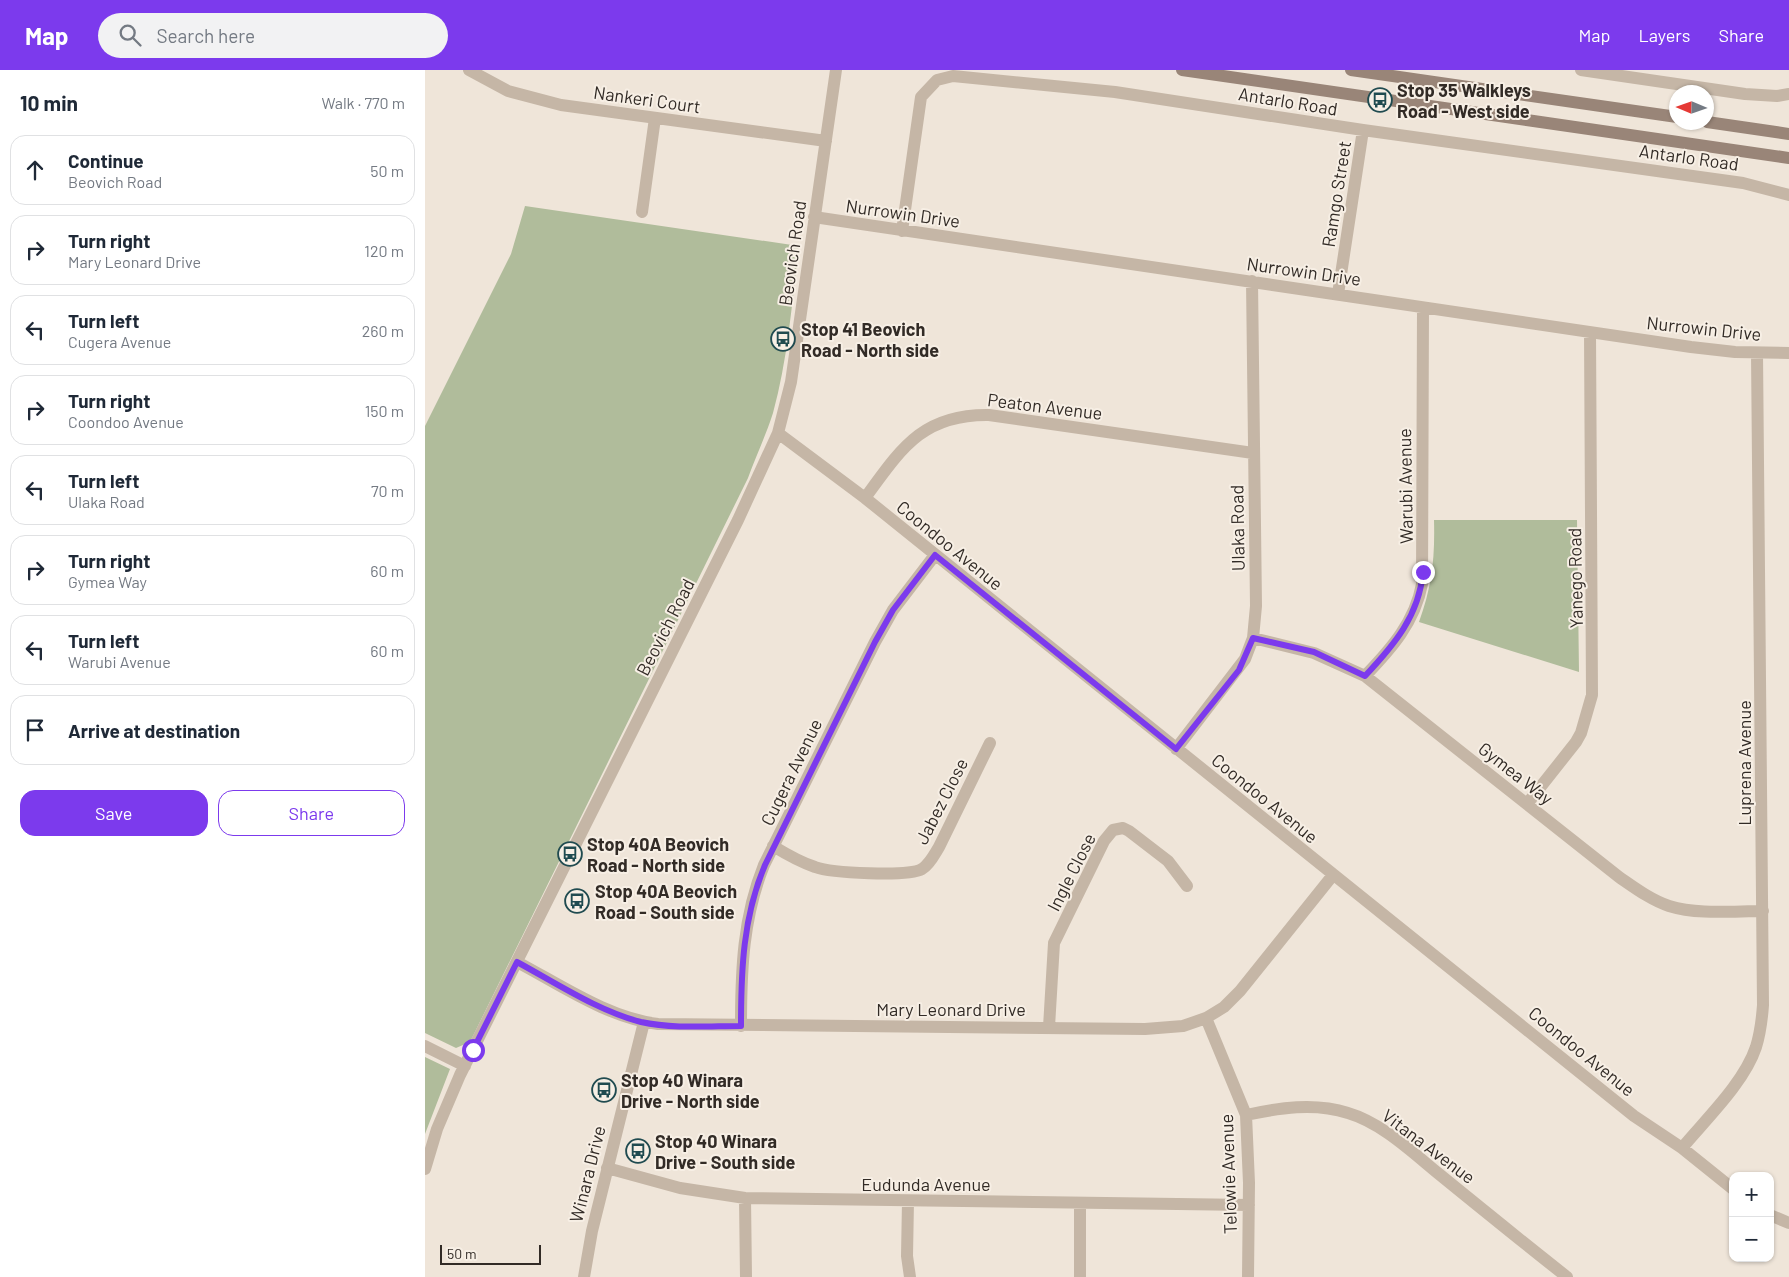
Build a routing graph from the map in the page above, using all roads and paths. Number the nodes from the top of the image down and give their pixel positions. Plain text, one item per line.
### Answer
1 (469, 70) edge
2 (836, 70) edge
3 (1181, 70) edge
4 (1351, 70) edge
5 (1581, 70) edge
6 (1789, 94) edge
7 (1669, 116) edge
8 (655, 118) junction
9 (1714, 123) edge
10 (1363, 130) junction
11 (1789, 134) edge
12 (826, 142) junction
13 (1789, 158) edge
14 (1789, 195) edge
15 (642, 212) dead end
16 (814, 217) junction
17 (902, 230) junction
18 (1252, 281) junction
19 (1338, 294) junction
20 (1423, 308) junction
21 (1590, 332) junction
22 (1757, 353) junction
23 (1789, 353) edge
24 (779, 432) junction
25 (1253, 453) junction
26 (865, 498) junction
27 (935, 555) junction
28 (1253, 638) junction
29 (1365, 676) junction
30 (990, 743) dead end
31 (1176, 749) junction
32 (1527, 804) junction
33 (773, 846) junction
34 (1333, 875) junction
35 (1187, 886) dead end
36 (1763, 911) junction
37 (517, 962) junction
38 (1206, 1018) junction
39 (644, 1022) junction
40 (741, 1026) junction
41 (1049, 1027) junction
42 (425, 1046) edge
43 (465, 1066) junction
44 (1246, 1115) junction
45 (1682, 1148) junction
46 (607, 1168) junction
47 (425, 1169) edge
48 (1729, 1186) edge
49 (745, 1198) junction
50 (908, 1201) junction
51 (1080, 1203) junction
52 (1249, 1205) junction
53 (1774, 1217) edge
54 (1789, 1223) edge
55 (584, 1277) edge
56 (746, 1277) edge
57 (910, 1277) edge
58 (1080, 1277) edge
59 (1248, 1277) edge
60 (1567, 1277) edge

1 - 8 street, Nankeri Court
2 - 12 street, Beovich Road
3 - 13 main road
4 - 7 main road
5 - 6 street
8 - 12 street, Nankeri Court
8 - 15 street
9 - 11 main road
10 - 14 street, Antarlo Road
10 - 17 street, Antarlo Road
10 - 19 street, Ramgo Street
12 - 16 street, Beovich Road
16 - 17 street, Nurrowin Drive
16 - 24 street, Beovich Road
17 - 18 street, Nurrowin Drive
18 - 19 street, Nurrowin Drive
18 - 25 street, Ulaka Road
19 - 20 street, Nurrowin Drive
20 - 21 street, Nurrowin Drive
20 - 29 street, Warubi Avenue
21 - 22 street, Nurrowin Drive
21 - 32 street, Yanego Road
22 - 23 street, Nurrowin Drive
22 - 36 street, Luprena Avenue
24 - 26 street, Coondoo Avenue
24 - 37 street, Beovich Road
25 - 26 street, Peaton Avenue
25 - 28 street, Ulaka Road
26 - 27 street, Coondoo Avenue
27 - 31 street, Coondoo Avenue
27 - 33 street, Cugera Avenue
28 - 29 street, Gymea Way
28 - 31 street, Ulaka Road
29 - 32 street, Gymea Way
30 - 33 street, Jabez Close
31 - 34 street, Coondoo Avenue
32 - 36 street, Gymea Way
33 - 40 street, Cugera Avenue
34 - 38 street, Mary Leonard Drive
34 - 45 street, Coondoo Avenue
35 - 41 street, Ingle Close
36 - 45 street, Luprena Avenue
37 - 39 street, Mary Leonard Drive
37 - 43 street, Beovich Road
38 - 41 street, Mary Leonard Drive
38 - 44 street, Telowie Avenue
39 - 40 street, Mary Leonard Drive
39 - 46 street, Winara Drive
40 - 41 street, Mary Leonard Drive
42 - 43 street
43 - 47 street, Beovich Road
44 - 52 street, Telowie Avenue
44 - 60 street, Vitana Avenue
45 - 48 street, Coondoo Avenue
46 - 49 street, Eudunda Avenue
46 - 55 street, Winara Drive
49 - 50 street, Eudunda Avenue
49 - 56 street
50 - 51 street, Eudunda Avenue
50 - 57 street
51 - 52 street, Eudunda Avenue
51 - 58 street
52 - 59 street, Telowie Avenue
53 - 54 street

